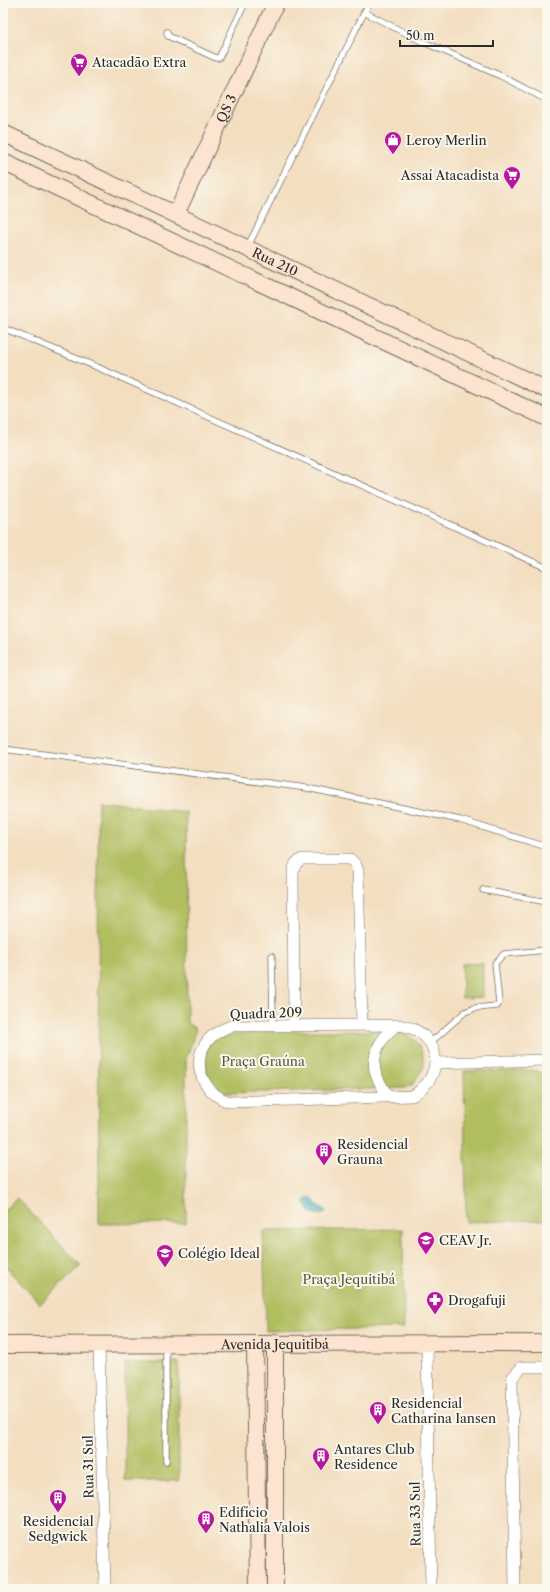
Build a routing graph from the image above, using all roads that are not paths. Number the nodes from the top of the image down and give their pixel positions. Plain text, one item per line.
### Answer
1 (245, 3) edge
2 (276, 3) edge
3 (369, 3) edge
4 (364, 12) junction
5 (167, 32) dead end
6 (547, 100) edge
7 (3, 133) edge
8 (3, 162) edge
9 (176, 214) junction
10 (246, 249) junction
11 (3, 328) edge
12 (547, 390) edge
13 (547, 418) edge
14 (547, 568) edge
15 (3, 749) edge
16 (547, 847) edge
17 (484, 890) dead end
18 (547, 902) edge
19 (547, 950) edge
20 (272, 956) dead end
21 (294, 1025) junction
22 (362, 1025) junction
23 (397, 1025) junction
24 (273, 1026) junction
25 (430, 1043) junction
26 (547, 1060) edge
27 (436, 1062) junction
28 (388, 1097) junction
29 (427, 1342) junction
30 (547, 1343) edge
31 (99, 1344) junction
32 (166, 1344) junction
33 (255, 1344) junction
34 (275, 1344) junction
35 (3, 1345) edge
36 (547, 1367) edge
37 (255, 1410) junction
38 (274, 1410) junction
39 (166, 1461) dead end
40 (105, 1589) edge
41 (258, 1589) edge
42 (275, 1589) edge
43 (431, 1589) edge
44 (515, 1589) edge

1 - 5 lane
2 - 9 street, QS 3
3 - 4 lane
4 - 6 lane
4 - 10 lane
7 - 9 street, Rua 210
8 - 13 street, Rua 210
9 - 10 street, Rua 210
10 - 12 street, Rua 210
11 - 14 lane
15 - 16 lane
17 - 18 lane
19 - 25 lane
20 - 24 lane
21 - 22 street, Quadra 209
21 - 22 street
21 - 24 street, Quadra 209
22 - 23 street, Quadra 209
23 - 25 street, Quadra 209
23 - 28 street
24 - 28 street, Quadra 209
25 - 27 street, Quadra 209
26 - 27 street
27 - 28 street, Quadra 209
29 - 30 street, Avenida Jequitibá
29 - 34 street, Avenida Jequitibá
29 - 43 street, Rua 33 Sul
31 - 32 street, Avenida Jequitibá
31 - 35 street, Avenida Jequitibá
31 - 40 street, Rua 31 Sul
32 - 33 street, Avenida Jequitibá
32 - 39 lane
33 - 34 street, Avenida Jequitibá
33 - 37 street
34 - 38 street
36 - 44 street
37 - 38 street
37 - 41 street
38 - 42 street

